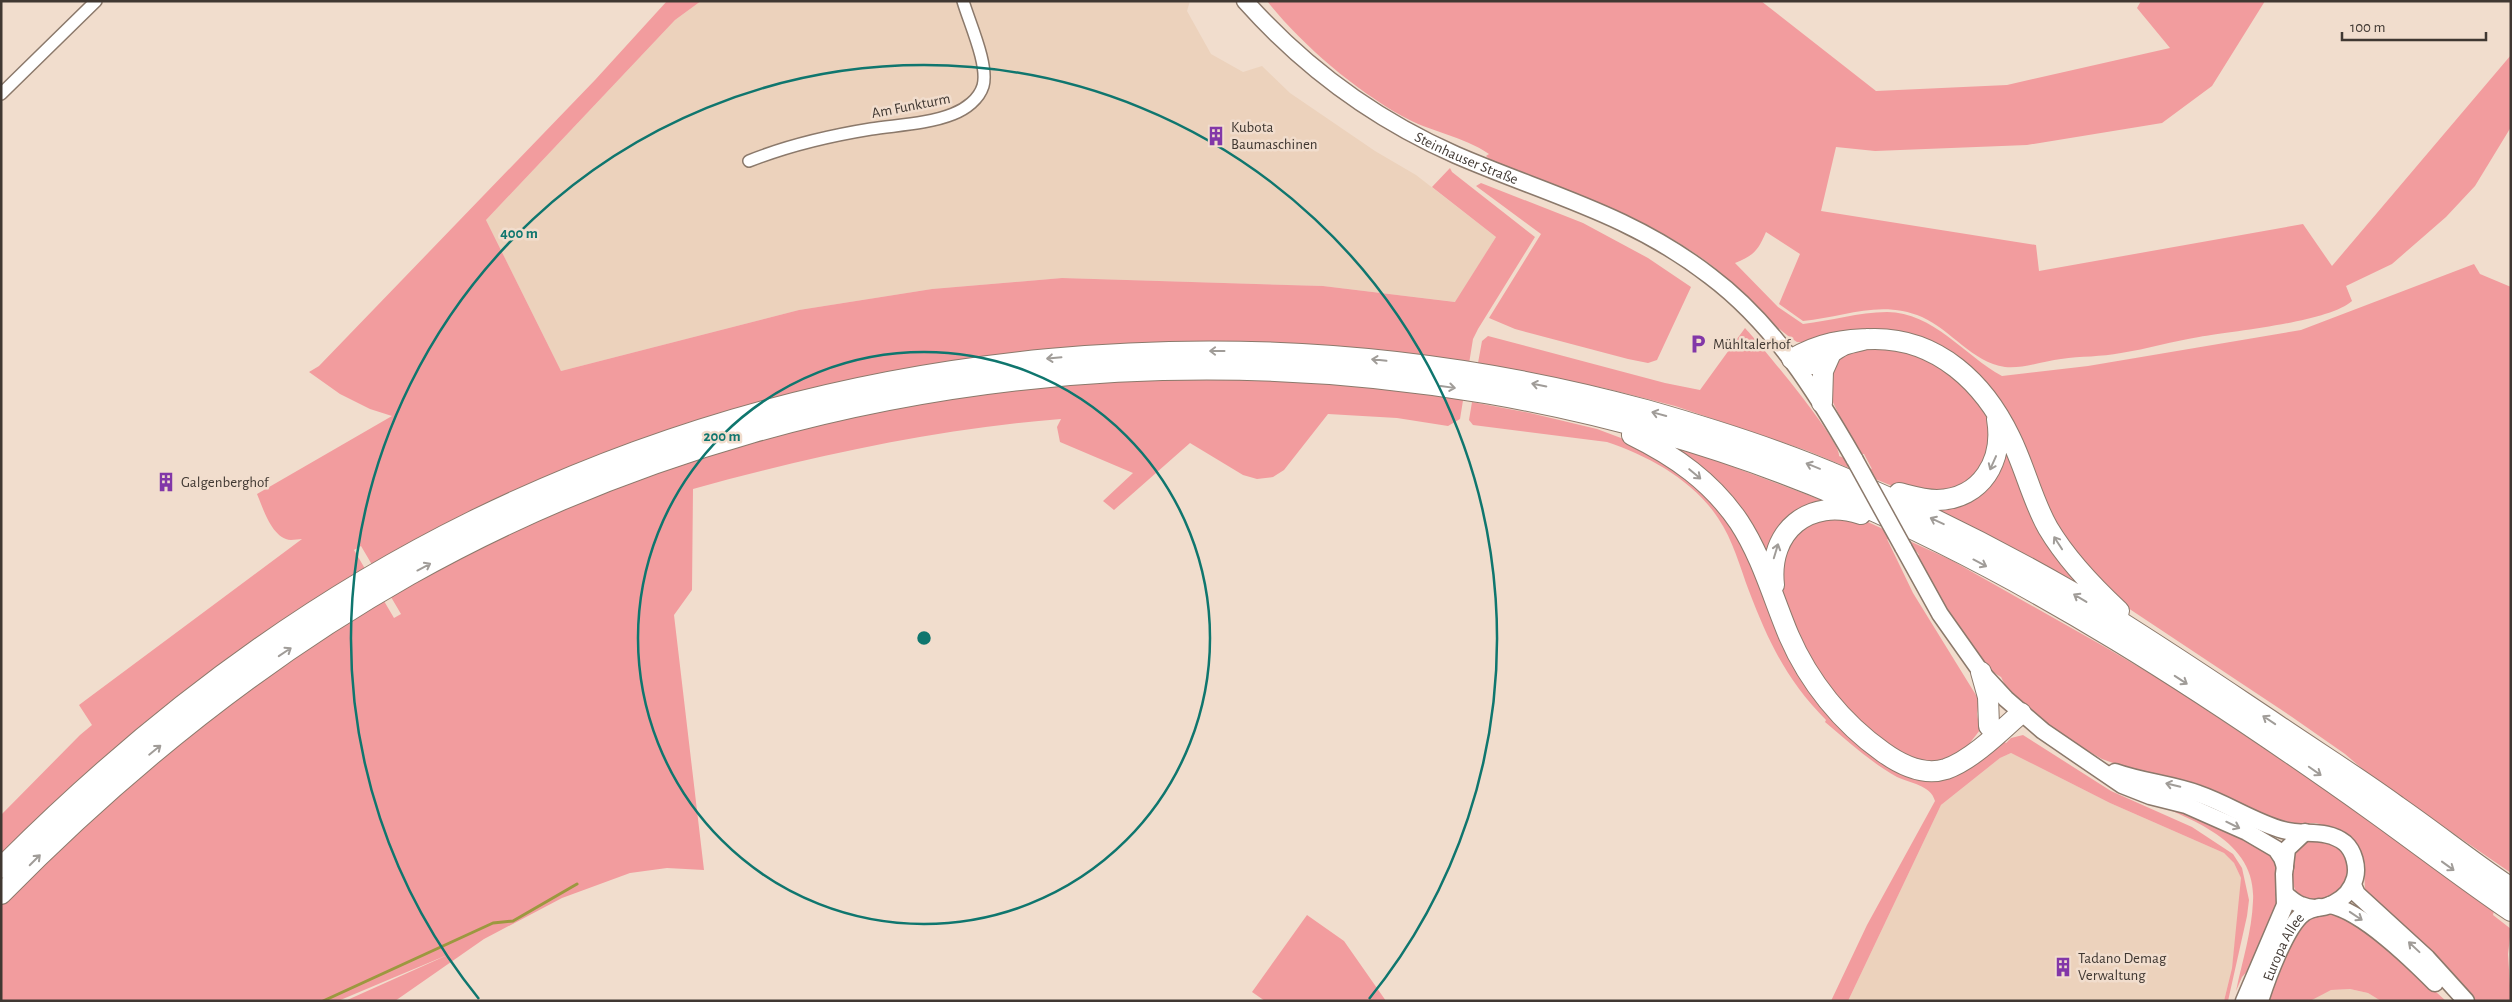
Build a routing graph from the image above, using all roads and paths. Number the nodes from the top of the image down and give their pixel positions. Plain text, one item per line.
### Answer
1 (96, 1) edge
2 (963, 1) edge
3 (1245, 1) edge
4 (1, 94) edge
5 (749, 160) dead end
6 (1868, 339) junction
7 (1831, 353) junction
8 (1792, 359) junction
9 (1822, 403) junction
10 (1592, 415) junction
11 (1997, 416) junction
12 (1858, 484) junction
13 (1921, 533) junction
14 (1776, 600) junction
15 (2152, 641) junction
16 (1981, 672) junction
17 (2021, 713) junction
18 (1989, 726) junction
19 (1968, 756) junction
20 (2090, 763) junction
21 (2305, 832) junction
22 (2284, 867) junction
23 (1, 868) edge
24 (2353, 885) junction
25 (1, 894) edge
26 (2285, 894) junction
27 (2504, 895) edge
28 (2325, 906) junction
29 (2244, 1001) edge
30 (2260, 1001) edge
31 (2454, 1001) edge
32 (2466, 1001) edge

1 - 4 street
2 - 5 street, Am Funkturm
3 - 8 main road, Steinhauser Straße
6 - 7 highway
6 - 8 highway
6 - 11 highway
7 - 8 highway
7 - 9 highway
8 - 9 main road, Steinhauser Straße
9 - 16 main road, Steinhauser Straße, bridge
10 - 13 highway
10 -> 14 highway
25 -> 10 highway
11 -> 12 highway
15 -> 11 highway
15 -> 12 highway
12 -> 23 highway
14 -> 13 highway
13 -> 27 highway
14 - 19 highway
27 -> 15 highway
16 - 17 main road, Steinhauser Straße
16 - 18 highway
17 - 18 highway
17 - 19 highway
17 - 20 main road, Steinhauser Straße
18 - 19 highway
21 -> 20 main road
20 -> 22 main road
21 - 22 main road
21 - 24 main road
22 - 26 main road
24 - 28 main road
32 -> 24 main road
26 - 28 main road
26 - 29 main road, Europa Allee
28 - 30 main road, Europa Allee
28 -> 31 main road

